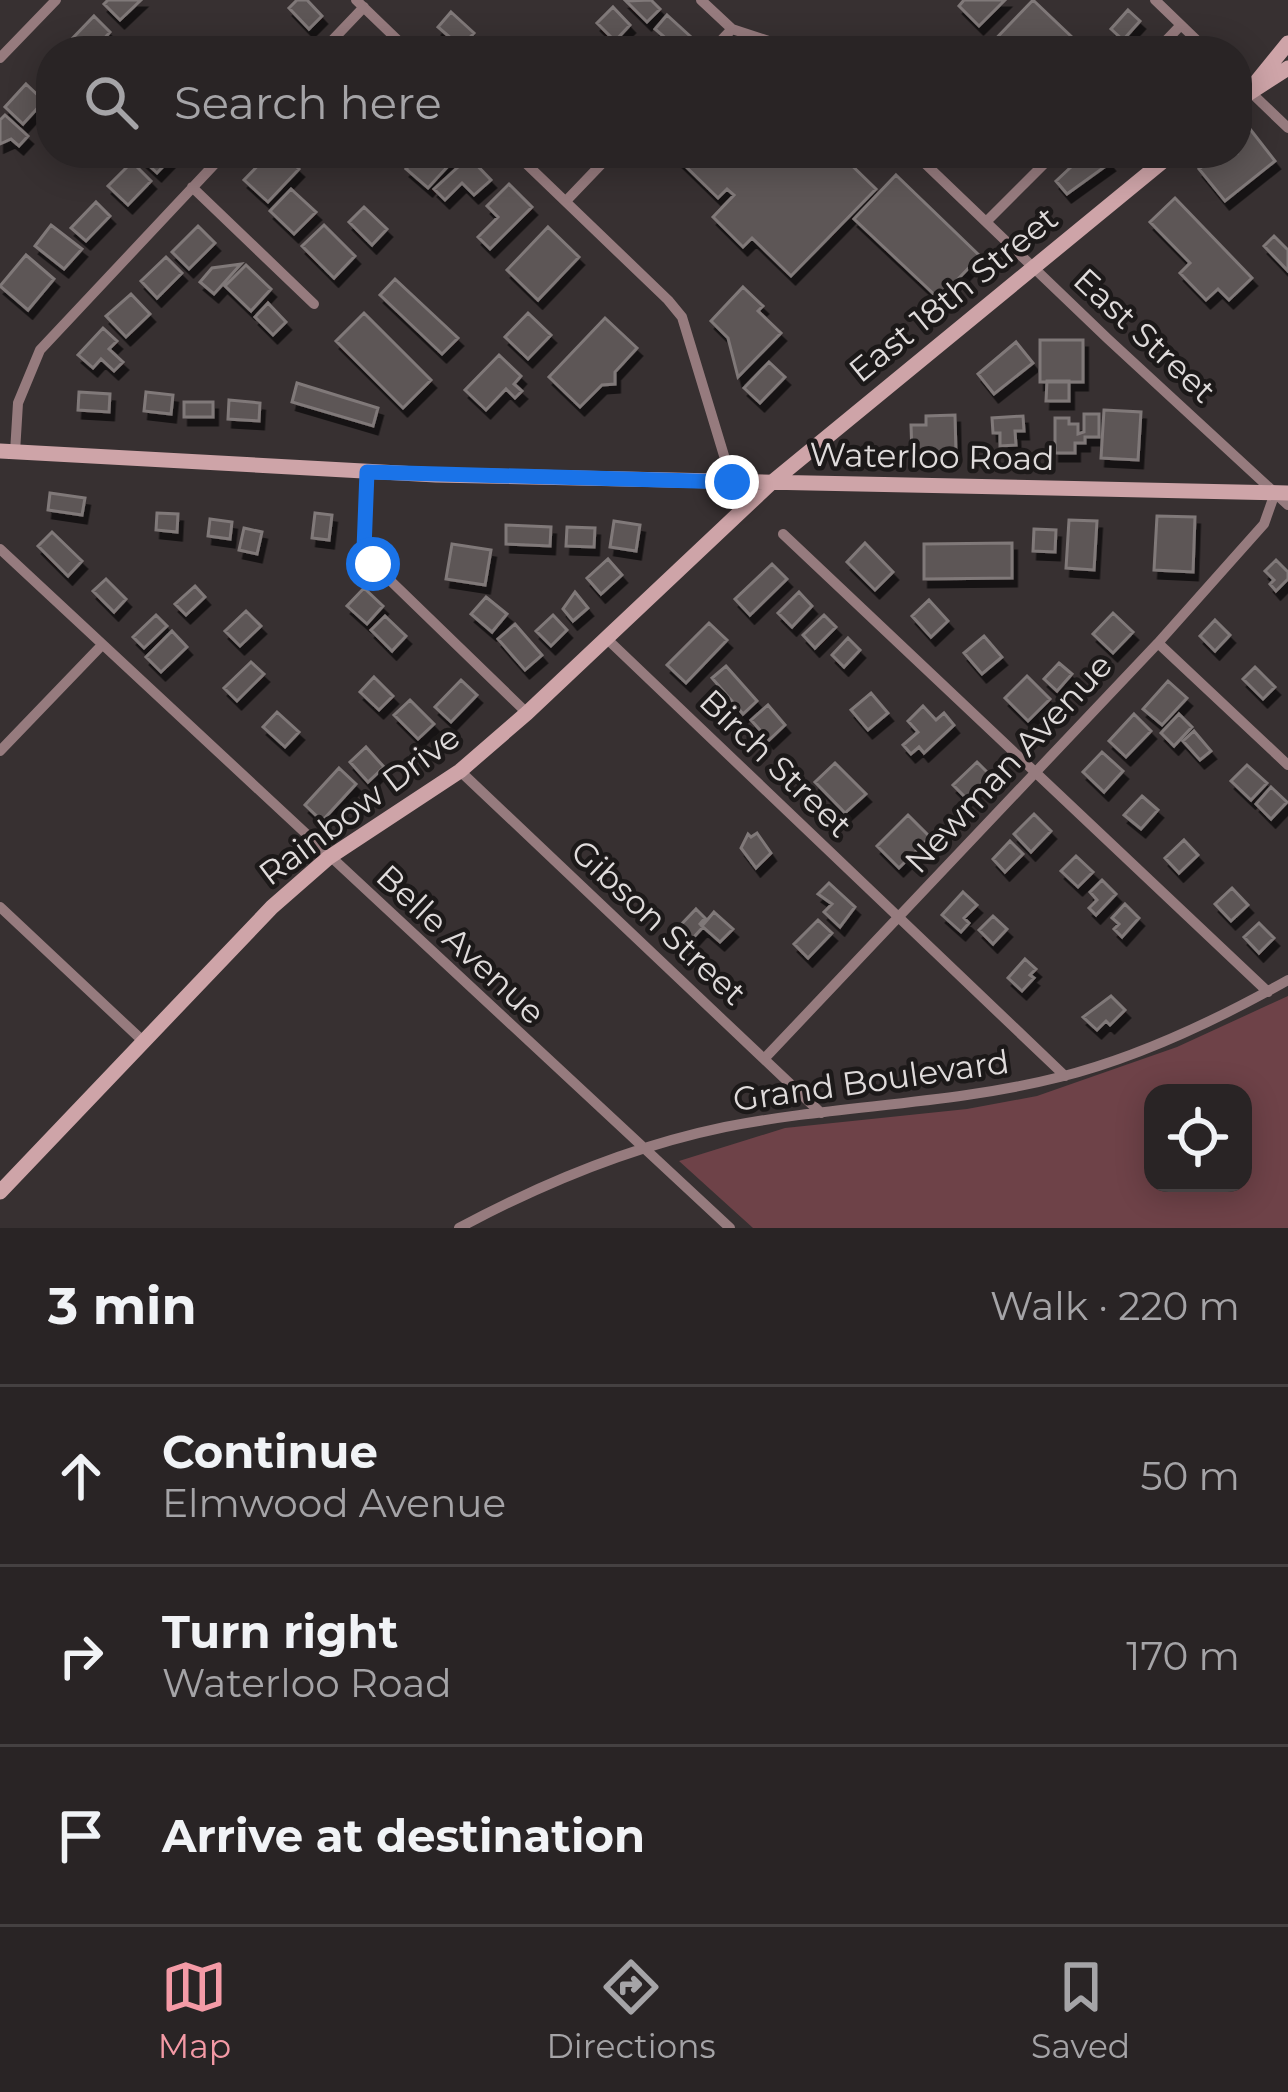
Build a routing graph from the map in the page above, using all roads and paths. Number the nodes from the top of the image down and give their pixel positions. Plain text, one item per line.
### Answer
1 (56, 0) edge
2 (701, 0) edge
3 (1155, 0) edge
4 (360, 4) edge
5 (1181, 25) junction
6 (732, 29) junction
7 (334, 36) edge
8 (393, 36) edge
9 (725, 36) edge
10 (753, 36) edge
11 (1170, 36) edge
12 (1192, 36) edge
13 (1288, 43) edge
14 (0, 58) edge
15 (1288, 68) edge
16 (1252, 79) edge
17 (1252, 85) edge
18 (1252, 99) edge
19 (1288, 128) edge
20 (210, 168) edge
21 (531, 168) edge
22 (598, 168) edge
23 (929, 168) edge
24 (1040, 168) edge
25 (1154, 168) edge
26 (192, 187) junction
27 (566, 201) junction
28 (986, 223) junction
29 (1032, 267) junction
30 (314, 304) dead end
31 (7, 451) edge
32 (367, 472) junction
33 (732, 482) junction
34 (771, 483) junction
35 (1284, 497) edge
36 (783, 534) dead end
37 (0, 549) edge
38 (606, 638) junction
39 (1158, 643) junction
40 (102, 645) junction
41 (527, 713) junction
42 (0, 752) edge
43 (1288, 765) edge
44 (460, 771) junction
45 (1035, 772) junction
46 (328, 857) junction
47 (0, 907) edge
48 (898, 917) junction
49 (1288, 980) edge
50 (1268, 992) junction
51 (144, 1042) junction
52 (764, 1059) junction
53 (1065, 1076) junction
54 (821, 1113) junction
55 (644, 1149) junction
56 (0, 1192) edge
57 (459, 1228) edge
58 (730, 1228) edge

1 - 14 street
2 - 6 street
3 - 5 street
4 - 7 street
4 - 8 street
5 - 11 street
5 - 12 street
6 - 9 street
6 - 10 street
13 - 16 main road
15 - 17 main road
18 - 19 street
20 - 26 street
21 - 27 street
22 - 27 street
23 - 28 street, East Street
24 - 28 street
25 - 29 main road, East 18th Street
26 - 30 street
26 - 31 street
27 - 33 street
28 - 29 street, East Street
29 - 34 main road, East 18th Street
29 - 35 street, East Street
31 - 32 main road, Waterloo Road
32 - 33 main road, Waterloo Road
32 - 41 street
33 - 34 main road, Waterloo Road
34 - 35 main road, Waterloo Road
34 - 38 main road, Rainbow Drive
35 - 39 street, Newman Avenue
36 - 45 street
37 - 40 street, Belle Avenue
38 - 41 main road, Rainbow Drive
38 - 48 street, Birch Street
39 - 43 street
39 - 45 street, Newman Avenue
40 - 42 street
40 - 46 street, Belle Avenue
41 - 44 main road, Rainbow Drive
44 - 46 main road, Rainbow Drive
44 - 52 street, Gibson Street
45 - 48 street, Newman Avenue
45 - 50 street
46 - 51 main road, Rainbow Drive
46 - 55 street, Belle Avenue
47 - 51 street
48 - 52 street, Newman Avenue
48 - 53 street, Birch Street
49 - 50 street, Grand Boulevard
50 - 53 street, Grand Boulevard
51 - 56 main road, Rainbow Drive
52 - 54 street, Gibson Street
53 - 54 street, Grand Boulevard
54 - 55 street, Grand Boulevard
55 - 57 street, Grand Boulevard
55 - 58 street, Belle Avenue

